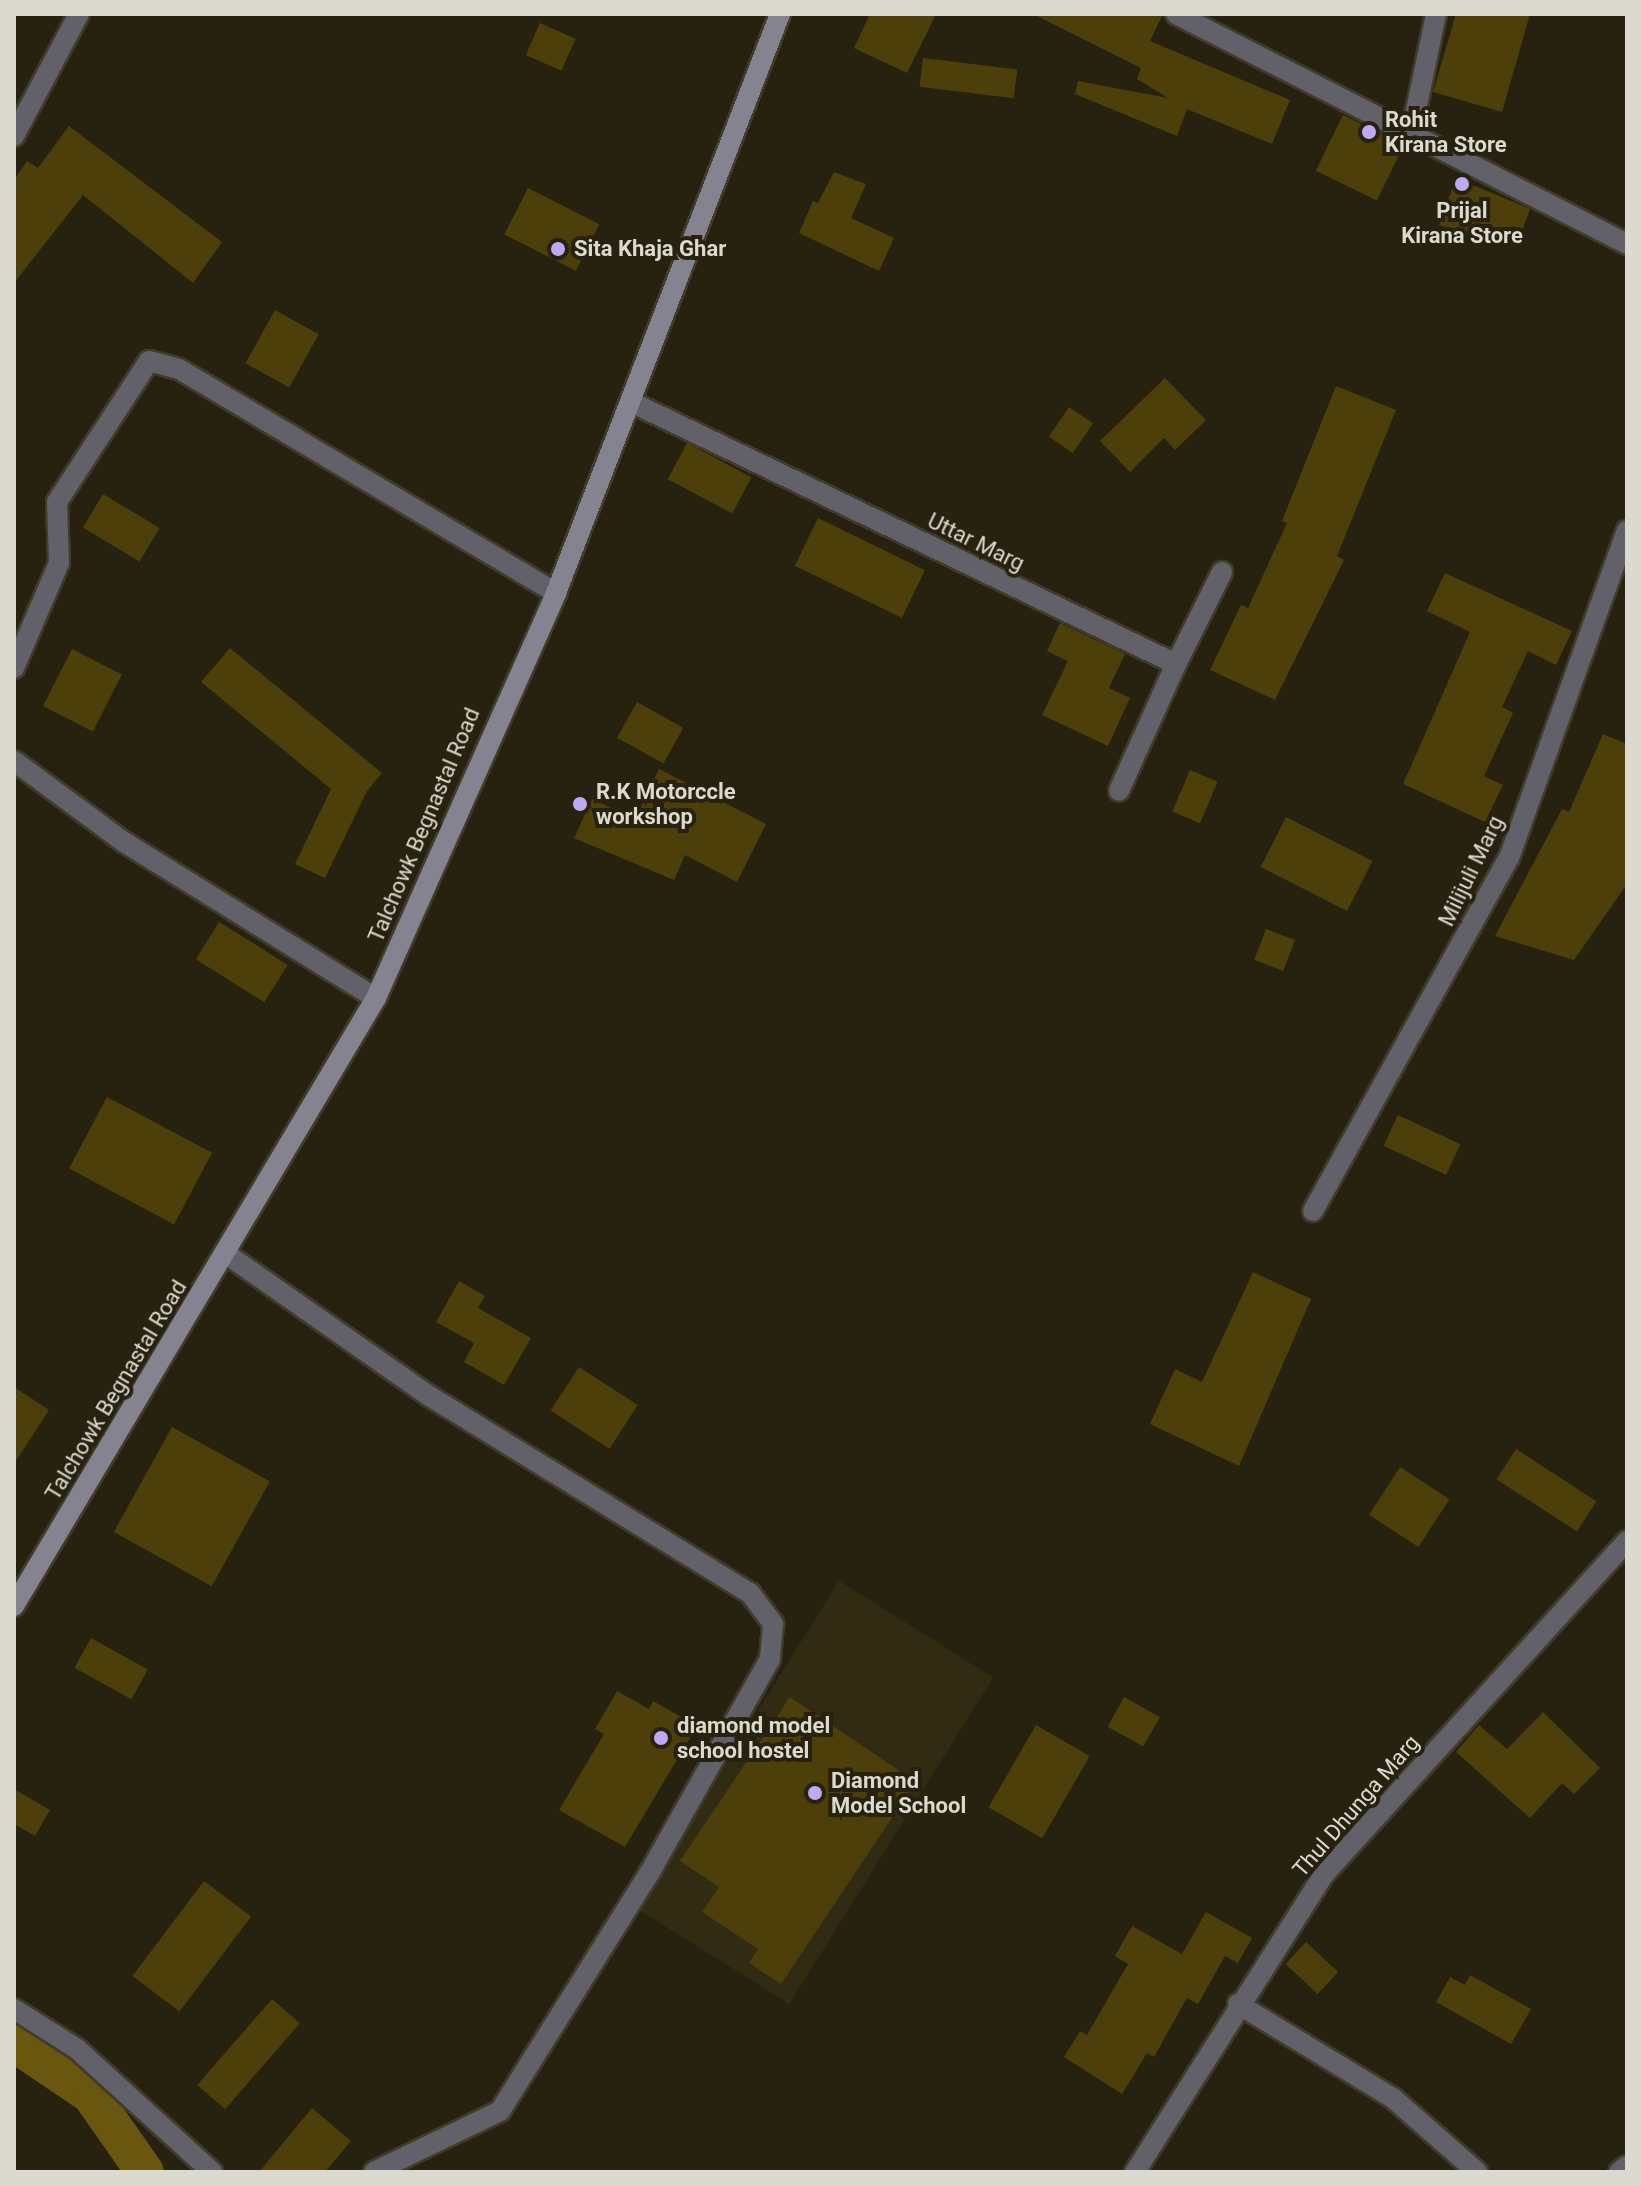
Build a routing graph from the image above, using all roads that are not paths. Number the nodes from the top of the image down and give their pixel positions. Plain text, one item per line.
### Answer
1 (79, 14) edge
2 (780, 14) edge
3 (1176, 14) edge
4 (1436, 14) edge
5 (1411, 134) junction
6 (14, 136) edge
7 (1627, 244) edge
8 (631, 402) junction
9 (1627, 531) edge
10 (1222, 572) dead end
11 (556, 593) junction
12 (1176, 664) junction
13 (14, 668) edge
14 (14, 761) edge
15 (1119, 791) dead end
16 (376, 998) junction
17 (1313, 1211) dead end
18 (225, 1253) junction
19 (1627, 1541) edge
20 (14, 1606) edge
21 (1238, 2004) junction
22 (14, 2009) edge
23 (1627, 2166) edge
24 (212, 2172) edge
25 (374, 2172) edge
26 (1135, 2172) edge
27 (1477, 2172) edge
28 (1619, 2172) edge

1 - 6 street
2 - 8 main road, Talchowk Begnastal Road
3 - 5 street
4 - 5 street
5 - 7 street
8 - 11 main road, Talchowk Begnastal Road
8 - 12 street, Uttar Marg
9 - 17 street, Milijuli Marg
10 - 12 street
11 - 13 street
11 - 16 main road, Talchowk Begnastal Road
12 - 15 street
14 - 16 street
16 - 18 main road, Talchowk Begnastal Road
18 - 20 main road, Talchowk Begnastal Road
18 - 25 street
19 - 21 street, Thul Dhunga Marg
21 - 26 street, Thul Dhunga Marg
21 - 27 street
22 - 24 street
23 - 28 street

